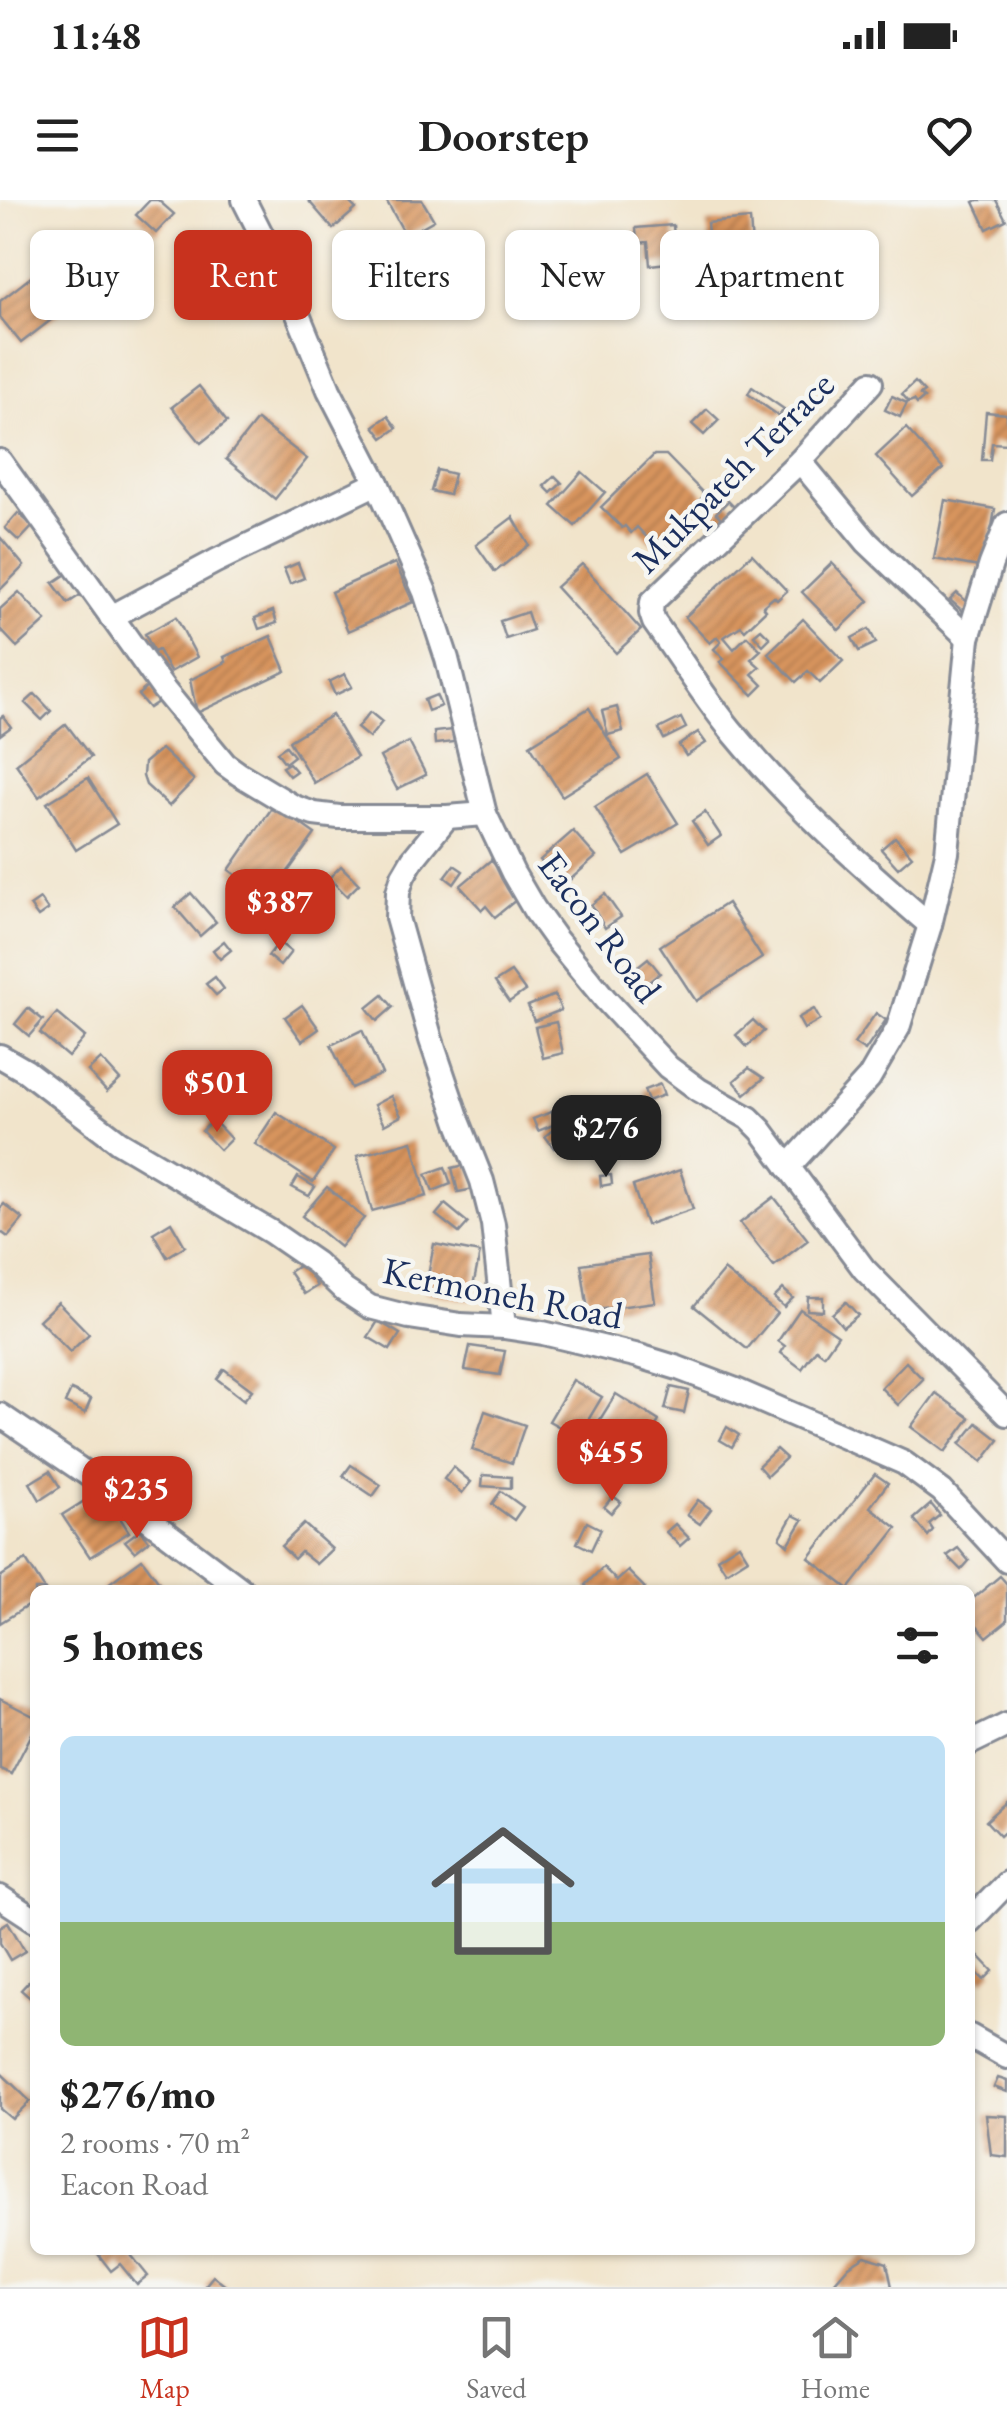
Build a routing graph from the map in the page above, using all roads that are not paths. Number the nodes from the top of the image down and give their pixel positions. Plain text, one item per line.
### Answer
1 (244, 200) edge
2 (871, 382) dead end
3 (0, 461) edge
4 (800, 462) junction
5 (377, 482) junction
6 (1007, 524) edge
7 (111, 616) junction
8 (968, 638) junction
9 (485, 814) junction
10 (447, 818) junction
11 (930, 925) junction
12 (0, 1056) edge
13 (788, 1167) junction
14 (504, 1327) junction
15 (0, 1414) edge
16 (1007, 1414) edge
17 (1007, 1561) edge
18 (235, 1585) edge
19 (1007, 1724) edge
20 (975, 1740) edge
21 (1007, 1883) edge
22 (0, 1897) edge
23 (30, 1917) edge
24 (975, 1917) edge
25 (975, 2039) edge
26 (1007, 2057) edge

1 - 5 street, Eacon Road
2 - 4 street, Mukpateh Terrace
3 - 7 street
4 - 8 street
4 - 11 street, Mukpateh Terrace
5 - 7 street
5 - 9 street, Eacon Road
6 - 8 street
7 - 10 street
8 - 11 street
9 - 10 street
9 - 13 street, Eacon Road
10 - 14 street
11 - 13 street
12 - 14 street, Kermoneh Road
13 - 16 street, Eacon Road
14 - 17 street, Kermoneh Road
15 - 18 street
19 - 20 street
21 - 24 street
22 - 23 street
25 - 26 street

